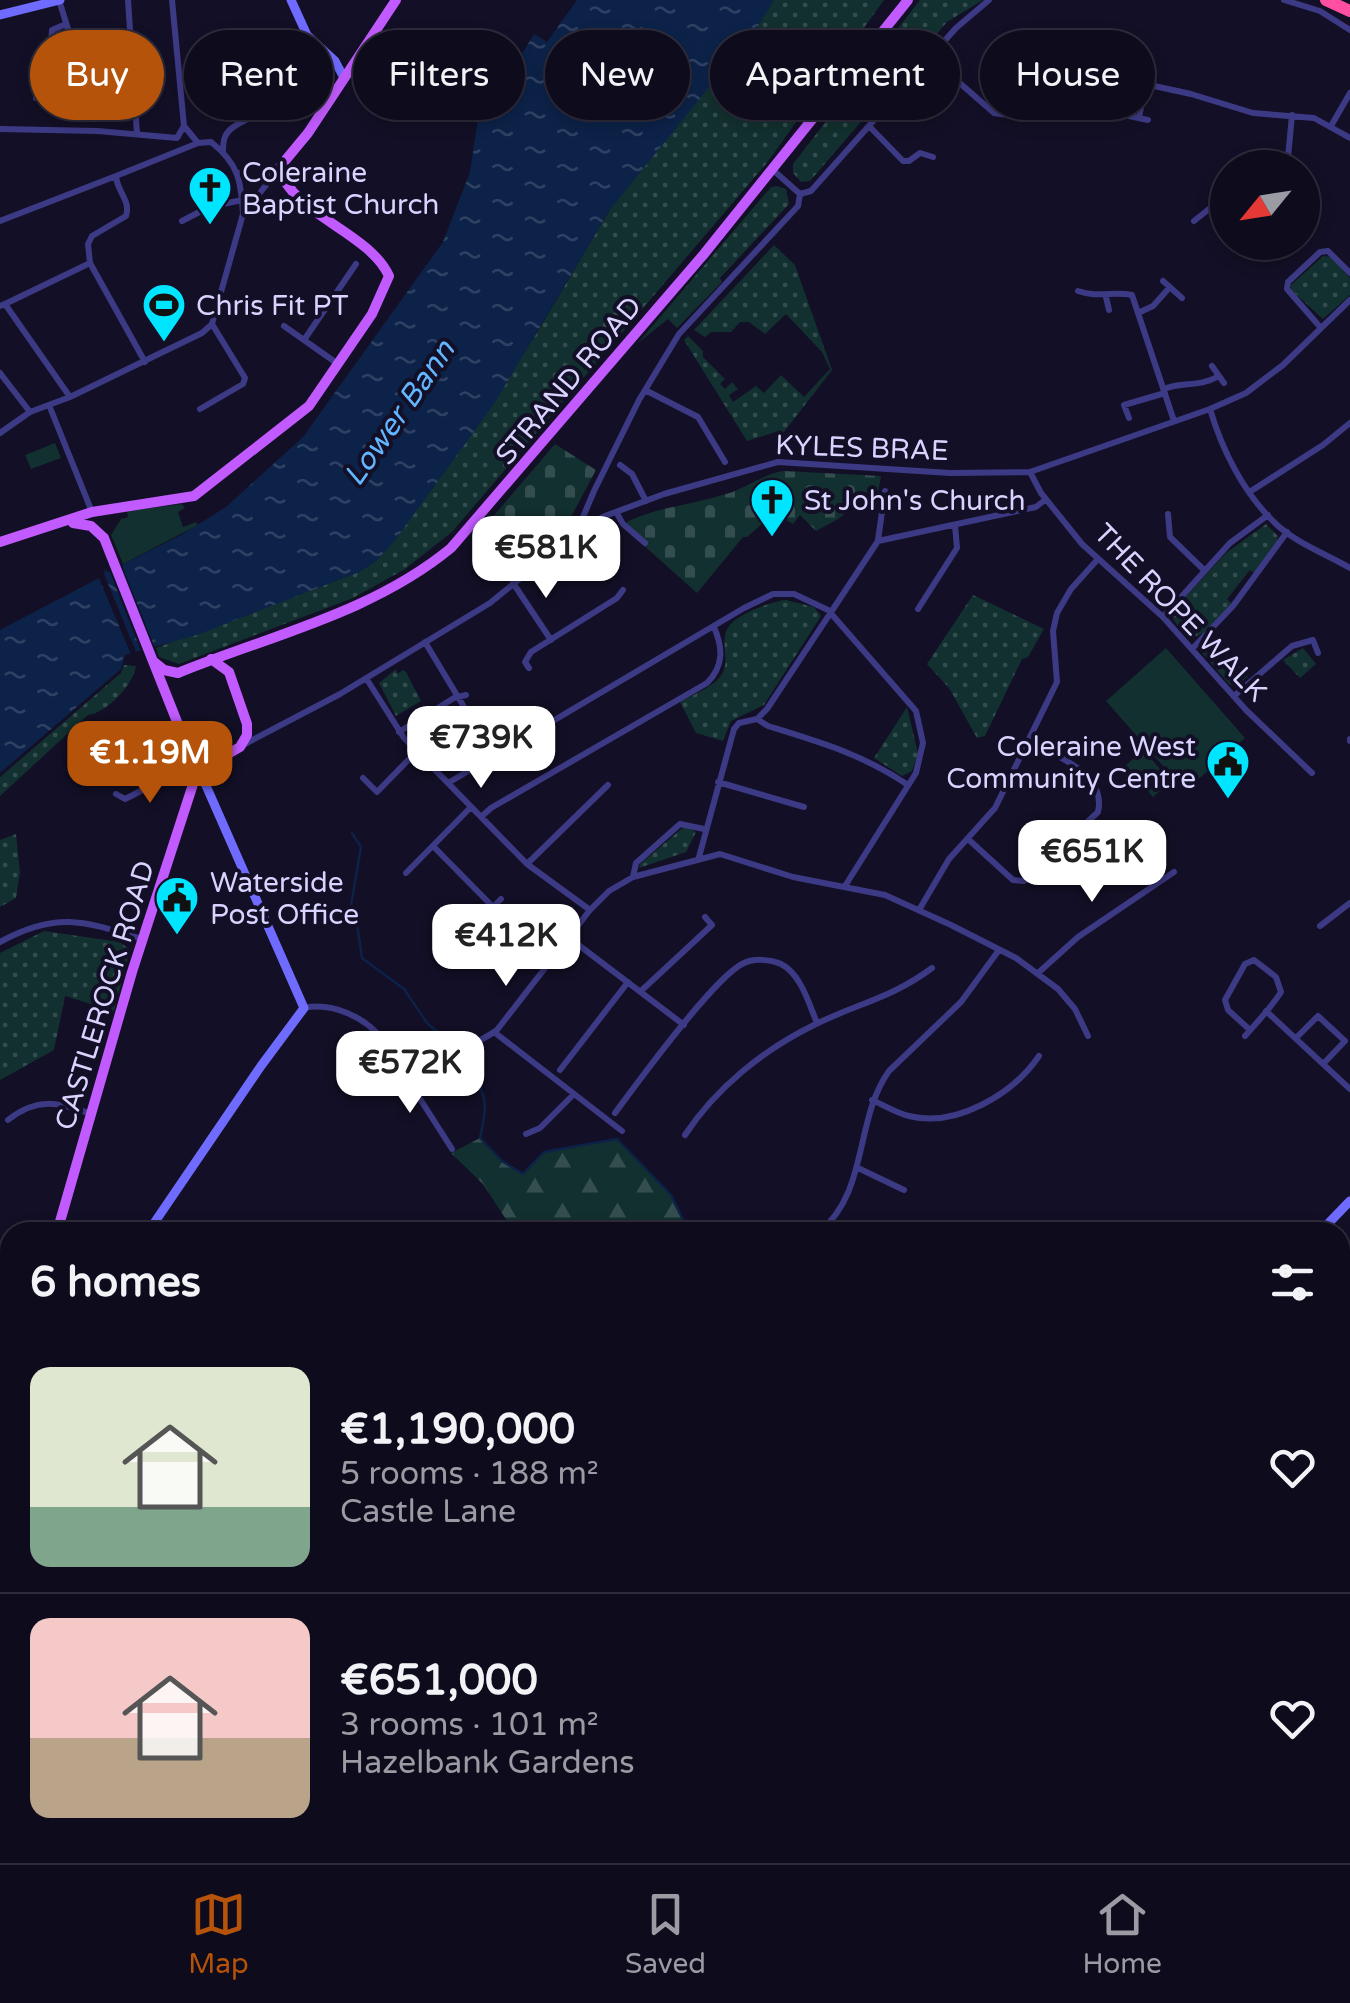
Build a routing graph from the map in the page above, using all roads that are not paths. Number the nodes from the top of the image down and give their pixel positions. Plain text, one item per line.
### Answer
1 (59, 0) edge
2 (128, 0) edge
3 (172, 0) edge
4 (291, 0) edge
5 (396, 0) edge
6 (908, 0) edge
7 (989, 0) edge
8 (1284, 0) edge
9 (1326, 0) edge
10 (1350, 11) edge
11 (0, 14) edge
12 (66, 24) junction
13 (52, 30) edge
14 (68, 30) edge
15 (305, 30) edge
16 (954, 30) edge
17 (1350, 30) edge
18 (333, 58) edge
19 (343, 76) junction
20 (960, 83) edge
21 (1155, 86) edge
22 (333, 93) edge
23 (1350, 93) edge
24 (980, 101) edge
25 (1292, 115) junction
26 (253, 120) edge
27 (315, 120) edge
28 (874, 120) edge
29 (184, 126) junction
30 (869, 126) junction
31 (1330, 126) junction
32 (0, 130) edge
33 (137, 134) junction
34 (1350, 138) edge
35 (198, 143) junction
36 (1289, 150) edge
37 (224, 153) junction
38 (932, 157) dead end
39 (279, 168) junction
40 (773, 170) junction
41 (236, 171) junction
42 (116, 176) junction
43 (800, 194) junction
44 (242, 200) junction
45 (1210, 210) edge
46 (244, 214) junction
47 (0, 221) edge
48 (182, 221) dead end
49 (1194, 221) dead end
50 (90, 262) junction
51 (356, 264) dead end
52 (1350, 273) edge
53 (1163, 280) dead end
54 (1170, 287) junction
55 (1078, 290) dead end
56 (1106, 297) junction
57 (1182, 298) dead end
58 (1350, 300) edge
59 (3, 305) edge
60 (1108, 310) dead end
61 (1138, 313) junction
62 (212, 324) junction
63 (284, 326) dead end
64 (1321, 328) junction
65 (304, 340) junction
66 (145, 362) junction
67 (338, 365) junction
68 (1212, 366) dead end
69 (0, 373) edge
70 (645, 390) junction
71 (1164, 391) junction
72 (70, 397) junction
73 (49, 405) junction
74 (200, 409) dead end
75 (1210, 409) junction
76 (30, 412) junction
77 (1129, 418) dead end
78 (1174, 421) junction
79 (1348, 429) edge
80 (0, 433) edge
81 (725, 462) dead end
82 (620, 465) dead end
83 (1030, 472) junction
84 (1250, 491) junction
85 (885, 492) dead end
86 (1046, 500) junction
87 (646, 501) junction
88 (589, 502) junction
89 (124, 507) junction
90 (92, 512) junction
91 (616, 512) junction
92 (1168, 514) dead end
93 (1268, 515) junction
94 (605, 516) junction
95 (66, 522) junction
96 (955, 525) junction
97 (583, 527) junction
98 (1287, 532) junction
99 (104, 538) junction
100 (615, 538) dead end
101 (0, 542) edge
102 (878, 542) junction
103 (645, 544) dead end
104 (596, 551) junction
105 (1098, 559) junction
106 (1350, 568) edge
107 (1205, 571) junction
108 (608, 572) dead end
109 (514, 584) junction
110 (624, 590) dead end
111 (918, 609) dead end
112 (831, 614) junction
113 (1163, 617) junction
114 (714, 627) junction
115 (551, 640) junction
116 (425, 642) junction
117 (244, 648) junction
118 (1192, 649) junction
119 (1318, 653) dead end
120 (211, 659) junction
121 (158, 668) junction
122 (529, 668) dead end
123 (230, 672) junction
124 (178, 673) junction
125 (366, 678) junction
126 (164, 691) junction
127 (462, 696) junction
128 (1234, 696) junction
129 (464, 707) dead end
130 (757, 719) junction
131 (248, 724) junction
132 (272, 728) junction
133 (399, 732) junction
134 (1027, 740) junction
135 (465, 741) dead end
136 (240, 747) junction
137 (417, 752) junction
138 (431, 766) junction
139 (197, 772) junction
140 (1312, 773) dead end
141 (363, 778) dead end
142 (718, 782) junction
143 (448, 783) junction
144 (608, 785) dead end
145 (908, 785) junction
146 (116, 794) dead end
147 (804, 806) dead end
148 (471, 807) junction
149 (481, 817) junction
150 (704, 829) junction
151 (968, 839) junction
152 (433, 846) junction
153 (699, 857) junction
154 (528, 864) junction
155 (1174, 872) dead end
156 (406, 873) dead end
157 (633, 878) junction
158 (845, 886) junction
159 (501, 899) dead end
160 (492, 907) junction
161 (1348, 908) edge
162 (590, 910) junction
163 (919, 910) junction
164 (485, 915) dead end
165 (705, 917) dead end
166 (1320, 926) dead end
167 (568, 937) junction
168 (143, 940) junction
169 (0, 942) edge
170 (999, 950) junction
171 (932, 968) dead end
172 (1038, 974) junction
173 (628, 982) junction
174 (640, 991) junction
175 (304, 1008) junction
176 (1266, 1011) junction
177 (817, 1023) junction
178 (684, 1025) junction
179 (494, 1032) junction
180 (1088, 1036) dead end
181 (1296, 1038) junction
182 (1348, 1043) edge
183 (1039, 1056) dead end
184 (1324, 1063) junction
185 (404, 1066) junction
186 (560, 1070) dead end
187 (1350, 1088) edge
188 (575, 1094) junction
189 (872, 1100) junction
190 (615, 1113) dead end
191 (91, 1114) junction
192 (8, 1120) dead end
193 (622, 1131) dead end
194 (684, 1134) dead end
195 (540, 1144) dead end
196 (452, 1149) dead end
197 (858, 1168) junction
198 (904, 1190) dead end
199 (1350, 1201) edge
200 (59, 1222) edge
201 (155, 1222) edge
202 (827, 1222) edge
203 (1330, 1222) edge

1 - 11 main road
1 - 12 street
2 - 33 street
3 - 29 street
4 - 15 main road
5 - 19 main road
6 - 40 main road, STRAND ROAD
7 - 16 street, STRAND ROAD
8 - 17 street
9 - 10 highway
12 - 13 street
12 - 14 street
18 - 19 main road
19 - 22 main road
20 - 24 street
21 - 25 street
23 - 31 street
25 - 31 street
25 - 36 street
26 - 37 street
27 - 39 main road
28 - 30 street, STRAND ROAD
29 - 33 street
29 - 35 street
30 - 38 street
30 - 43 street, STRAND ROAD
31 - 34 street
32 - 33 street
35 - 37 street
35 - 42 street
37 - 41 street
39 - 41 street
39 - 46 street
39 - 67 main road
40 - 43 street
40 - 117 main road, STRAND ROAD
41 - 44 street
42 - 47 street
42 - 50 street
43 - 70 street, STRAND ROAD
44 - 46 street
44 - 48 street
45 - 49 street
46 - 62 street
50 - 59 street
50 - 66 street
51 - 65 street
52 - 64 street
53 - 54 street
54 - 57 street
54 - 61 street
55 - 56 street
56 - 60 street
56 - 61 street
58 - 64 street, KYLES BRAE
59 - 72 street
61 - 71 street
62 - 66 street
62 - 74 street
63 - 65 street
64 - 75 street, KYLES BRAE
65 - 67 street
66 - 72 street
67 - 89 main road
68 - 71 street
69 - 76 street
70 - 81 street
70 - 88 street, STRAND ROAD
71 - 77 street
71 - 78 street
72 - 73 street
73 - 76 street
73 - 90 street
75 - 78 street, KYLES BRAE
75 - 84 street
76 - 80 street
78 - 83 street, KYLES BRAE
79 - 84 street
82 - 87 street
83 - 86 street, THE ROPE WALK
83 - 87 street, KYLES BRAE
84 - 93 street
85 - 102 street
86 - 96 street
86 - 105 street, THE ROPE WALK
87 - 91 street, KYLES BRAE
88 - 94 street
88 - 97 street, STRAND ROAD
89 - 90 main road
89 - 99 main road
90 - 95 main road
91 - 94 street, KYLES BRAE
91 - 103 street
92 - 107 street
93 - 98 street
93 - 107 street
94 - 97 street, KYLES BRAE
95 - 99 main road
95 - 101 main road
96 - 102 street
96 - 111 street
97 - 104 street
97 - 109 street, KYLES BRAE
98 - 106 street
98 - 118 street
99 - 121 main road
100 - 104 street
102 - 112 street
104 - 108 street
105 - 113 street, THE ROPE WALK
105 - 134 street
107 - 113 street
109 - 115 street
109 - 116 street, KYLES BRAE
110 - 115 street
112 - 114 street
112 - 130 street
112 - 145 street
113 - 118 street, THE ROPE WALK
114 - 143 street
114 - 149 street
115 - 122 street
116 - 125 street, KYLES BRAE
116 - 127 street
117 - 120 main road, STRAND ROAD
117 - 123 main road
118 - 128 street, THE ROPE WALK
119 - 128 street
120 - 123 main road
120 - 124 main road, STRAND ROAD
121 - 124 main road
121 - 126 main road
123 - 131 main road
124 - 126 main road
125 - 132 street, KYLES BRAE
125 - 133 street
126 - 139 main road
127 - 129 street
127 - 133 street
128 - 140 street, THE ROPE WALK
130 - 142 street
130 - 145 street
131 - 132 street
131 - 136 main road
132 - 136 street, KYLES BRAE
133 - 137 street
134 - 151 street
134 - 151 street
135 - 138 street
136 - 139 main road
137 - 138 street
137 - 141 street
138 - 143 street
139 - 146 street
139 - 168 main road, CASTLEROCK ROAD
139 - 175 main road
142 - 147 street
142 - 150 street
143 - 148 street
144 - 154 street
145 - 158 street
148 - 149 street
148 - 152 street
149 - 154 street
150 - 153 street
150 - 157 street
151 - 163 street
152 - 156 street
152 - 160 street
153 - 157 street
153 - 158 street
154 - 162 street
155 - 172 street
157 - 162 street
158 - 163 street
159 - 160 street
160 - 164 street
161 - 166 street
162 - 167 street
163 - 170 street
165 - 174 street
167 - 173 street
167 - 179 street
168 - 169 street
168 - 191 main road, CASTLEROCK ROAD
170 - 172 street
170 - 189 street
171 - 177 street
172 - 180 street
173 - 174 street
173 - 186 street
174 - 178 street
175 - 185 street
175 - 201 main road
176 - 176 street
176 - 181 street
177 - 178 street
177 - 194 street
178 - 190 street
179 - 185 street
179 - 188 street
181 - 182 street
181 - 184 street
182 - 184 street
183 - 189 street
184 - 187 street
185 - 196 street
188 - 193 street
188 - 195 street
189 - 197 street
191 - 192 street
191 - 200 main road, CASTLEROCK ROAD
197 - 198 street
197 - 202 street
199 - 203 main road

